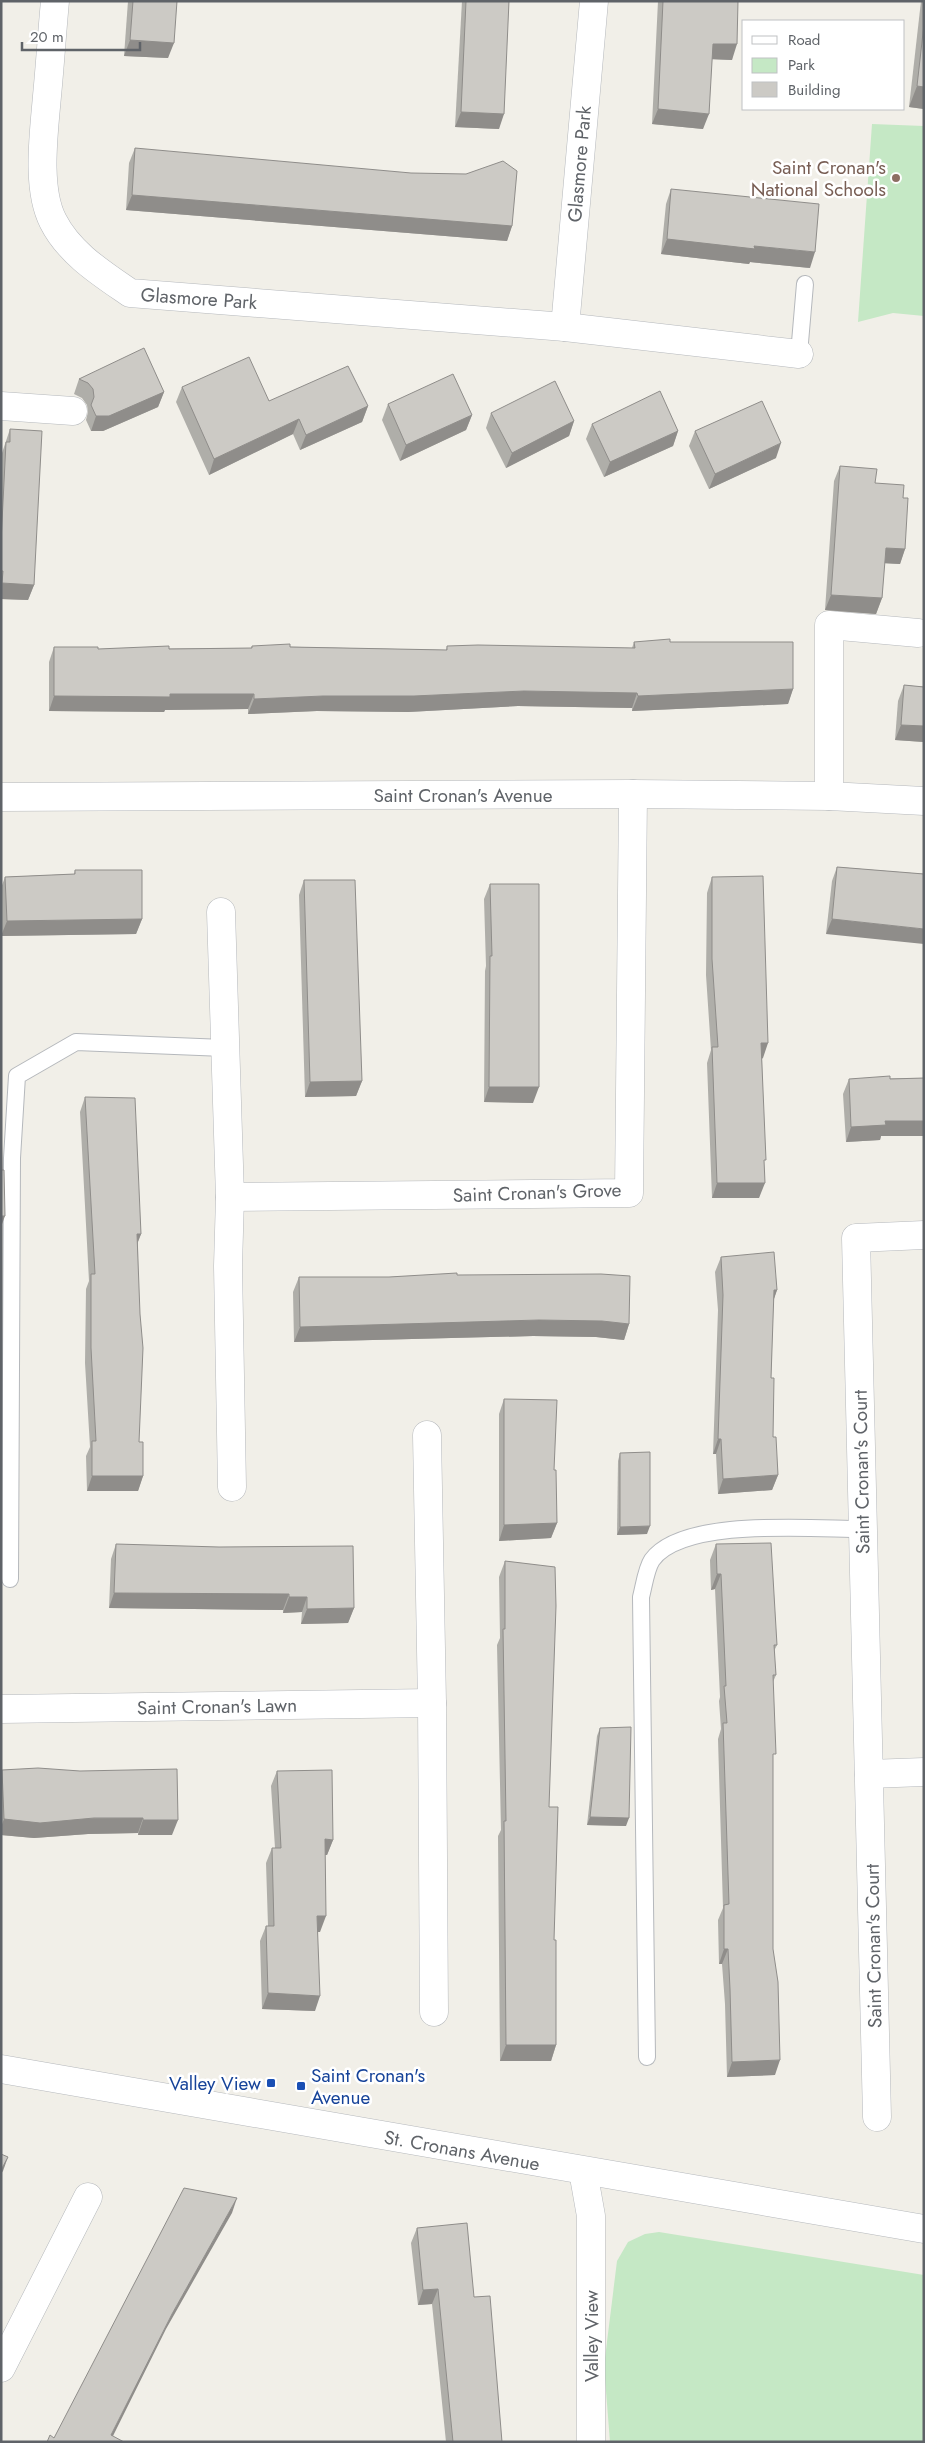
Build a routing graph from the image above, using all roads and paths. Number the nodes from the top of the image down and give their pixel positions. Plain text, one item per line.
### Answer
1 (55, 1) edge
2 (594, 1) edge
3 (805, 284) dead end
4 (565, 327) junction
5 (799, 354) joint
6 (1, 406) edge
7 (73, 411) dead end
8 (918, 633) dead end
9 (633, 794) junction
10 (1, 796) edge
11 (829, 796) junction
12 (924, 801) edge
13 (221, 912) dead end
14 (224, 1048) junction
15 (230, 1197) junction
16 (924, 1236) edge
17 (427, 1434) dead end
18 (232, 1487) dead end
19 (863, 1529) junction
20 (10, 1579) dead end
21 (432, 1703) junction
22 (1, 1709) edge
23 (924, 1772) edge
24 (868, 1774) junction
25 (434, 2012) dead end
26 (647, 2057) dead end
27 (1, 2069) edge
28 (878, 2117) dead end
29 (583, 2171) junction
30 (88, 2197) dead end
31 (924, 2229) edge
32 (1, 2368) edge
33 (591, 2442) edge

1 - 4 street, Glasmore Park
2 - 4 street, Glasmore Park
3 - 5 lane
4 - 5 street, Glasmore Park
6 - 7 street
8 - 11 street
9 - 10 street, Saint Cronan's Avenue
9 - 11 street, Saint Cronan's Avenue
9 - 15 street, Saint Cronan's Grove
11 - 12 street, Saint Cronan's Avenue
13 - 14 street
14 - 15 street
14 - 20 lane
15 - 18 street
16 - 19 street, Saint Cronan's Court
17 - 21 street
19 - 24 street, Saint Cronan's Court
19 - 26 lane
21 - 22 street, Saint Cronan's Lawn
21 - 25 street
23 - 24 street
24 - 28 street, Saint Cronan's Court
27 - 29 street, St. Cronans Avenue
29 - 31 street, St. Cronans Avenue
29 - 33 street, Valley View
30 - 32 street

